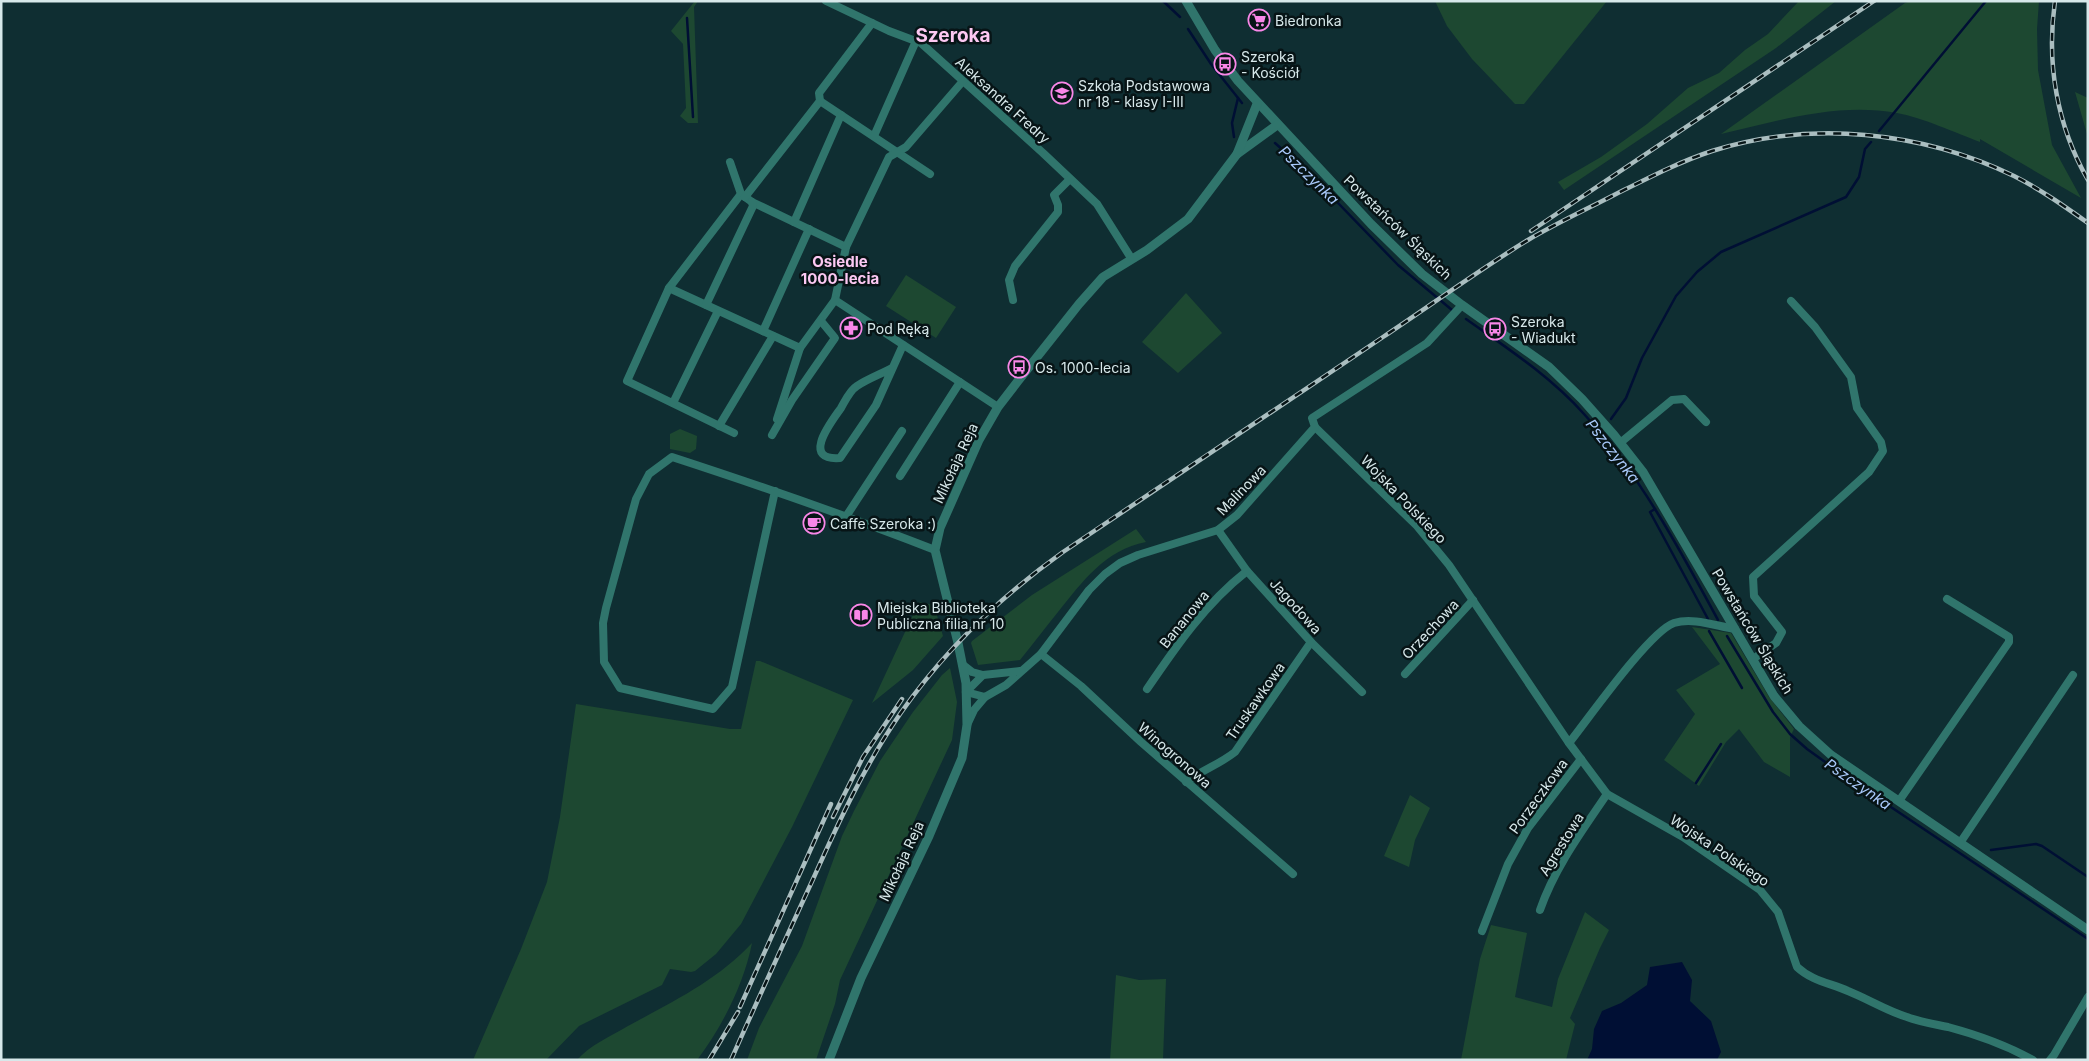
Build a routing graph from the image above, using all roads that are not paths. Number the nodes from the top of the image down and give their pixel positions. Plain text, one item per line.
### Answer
1 (826, 1) edge
2 (1186, 1) edge
3 (872, 23) junction
4 (916, 41) junction
5 (963, 81) junction
6 (820, 101) junction
7 (1257, 104) junction
8 (842, 115) junction
9 (1277, 125) junction
10 (874, 136) junction
11 (898, 153) junction
12 (1237, 154) junction
13 (730, 162) dead end
14 (930, 174) dead end
15 (1070, 179) junction
16 (743, 195) junction
17 (752, 202) junction
18 (794, 222) junction
19 (808, 229) junction
20 (846, 247) junction
21 (1131, 258) junction
22 (669, 288) junction
23 (836, 300) junction
24 (1013, 300) dead end
25 (1791, 301) dead end
26 (706, 305) junction
27 (1462, 306) junction
28 (718, 311) junction
29 (820, 321) junction
30 (763, 331) junction
31 (773, 336) junction
32 (903, 345) junction
33 (800, 348) junction
34 (892, 368) junction
35 (960, 382) junction
36 (673, 403) junction
37 (998, 407) junction
38 (1706, 422) dead end
39 (719, 426) junction
40 (1315, 428) junction
41 (902, 430) dead end
42 (734, 433) dead end
43 (1620, 443) junction
44 (900, 476) dead end
45 (775, 491) junction
46 (847, 515) junction
47 (1218, 530) junction
48 (935, 550) junction
49 (1247, 571) junction
50 (1946, 599) dead end
51 (1473, 600) junction
52 (1735, 629) junction
53 (1311, 642) junction
54 (1041, 654) junction
55 (1753, 659) junction
56 (963, 665) junction
57 (1020, 671) junction
58 (1405, 674) dead end
59 (983, 675) junction
60 (2073, 675) dead end
61 (1147, 689) dead end
62 (966, 692) junction
63 (1362, 692) dead end
64 (985, 697) junction
65 (967, 725) junction
66 (1569, 744) junction
67 (1581, 759) junction
68 (1186, 782) junction
69 (1608, 794) junction
70 (1899, 801) junction
71 (1960, 843) junction
72 (1293, 874) dead end
73 (1540, 910) dead end
74 (2088, 930) edge
75 (1482, 931) dead end
76 (2088, 997) edge
77 (829, 1060) edge
78 (2033, 1060) edge
79 (2050, 1060) edge

1 - 3 street, Aleksandra Fredry
2 - 7 street, Powstańców Śląskich
3 - 4 street, Aleksandra Fredry
3 - 6 street
4 - 5 street, Aleksandra Fredry
4 - 10 street
5 - 11 street
5 - 15 street, Aleksandra Fredry
6 - 8 street
6 - 16 street
7 - 9 street, Powstańców Śląskich
7 - 12 street, Mikołaja Reja
8 - 10 street
8 - 18 street
9 - 12 street, Mikołaja Reja
9 - 27 street, Powstańców Śląskich
10 - 11 street
11 - 14 street
11 - 20 street
12 - 21 street, Mikołaja Reja
13 - 16 street
15 - 21 street, Aleksandra Fredry
15 - 24 street
16 - 17 street
16 - 22 street
17 - 18 street
17 - 26 street
18 - 19 street
19 - 20 street
19 - 30 street
20 - 23 street
21 - 37 street, Mikołaja Reja
22 - 26 street
22 - 36 street
23 - 29 street
23 - 32 street
25 - 55 street
26 - 28 street
27 - 40 street, Malinowa
27 - 43 street, Powstańców Śląskich
28 - 30 street
28 - 36 street
29 - 33 street
29 - 33 street
30 - 31 street
31 - 33 street
31 - 39 street
32 - 34 street
32 - 35 street
34 - 34 street
35 - 37 street
35 - 44 street
36 - 39 street
37 - 48 street, Mikołaja Reja
38 - 43 street
39 - 42 street
40 - 47 street, Malinowa
40 - 51 street, Wojska Polskiego
41 - 46 street
43 - 52 street, Powstańców Śląskich
45 - 45 street
45 - 46 street
46 - 48 street
47 - 49 street, Jagodowa
47 - 54 street, Malinowa
48 - 56 street, Mikołaja Reja
49 - 53 street, Jagodowa
49 - 61 street, Bananowa
50 - 70 street
51 - 58 street, Orzechowa
51 - 66 street, Wojska Polskiego
52 - 55 street, Powstańców Śląskich
52 - 66 street
53 - 63 street, Jagodowa
53 - 68 street, Truskawkowa
54 - 57 street, Malinowa
54 - 68 street, Winogronowa
55 - 70 street, Powstańców Śląskich
56 - 59 street
56 - 62 street, Mikołaja Reja
57 - 59 street
57 - 64 street, Malinowa
59 - 62 street
60 - 71 street
62 - 64 street
62 - 65 street, Mikołaja Reja
64 - 65 street
65 - 77 street, Mikołaja Reja
66 - 67 street, Wojska Polskiego
67 - 69 street, Wojska Polskiego
67 - 75 street, Porzeczkowa
68 - 72 street, Winogronowa
69 - 73 street, Agrestowa
69 - 78 street, Wojska Polskiego
70 - 71 street, Powstańców Śląskich
71 - 74 street, Powstańców Śląskich
76 - 79 street

